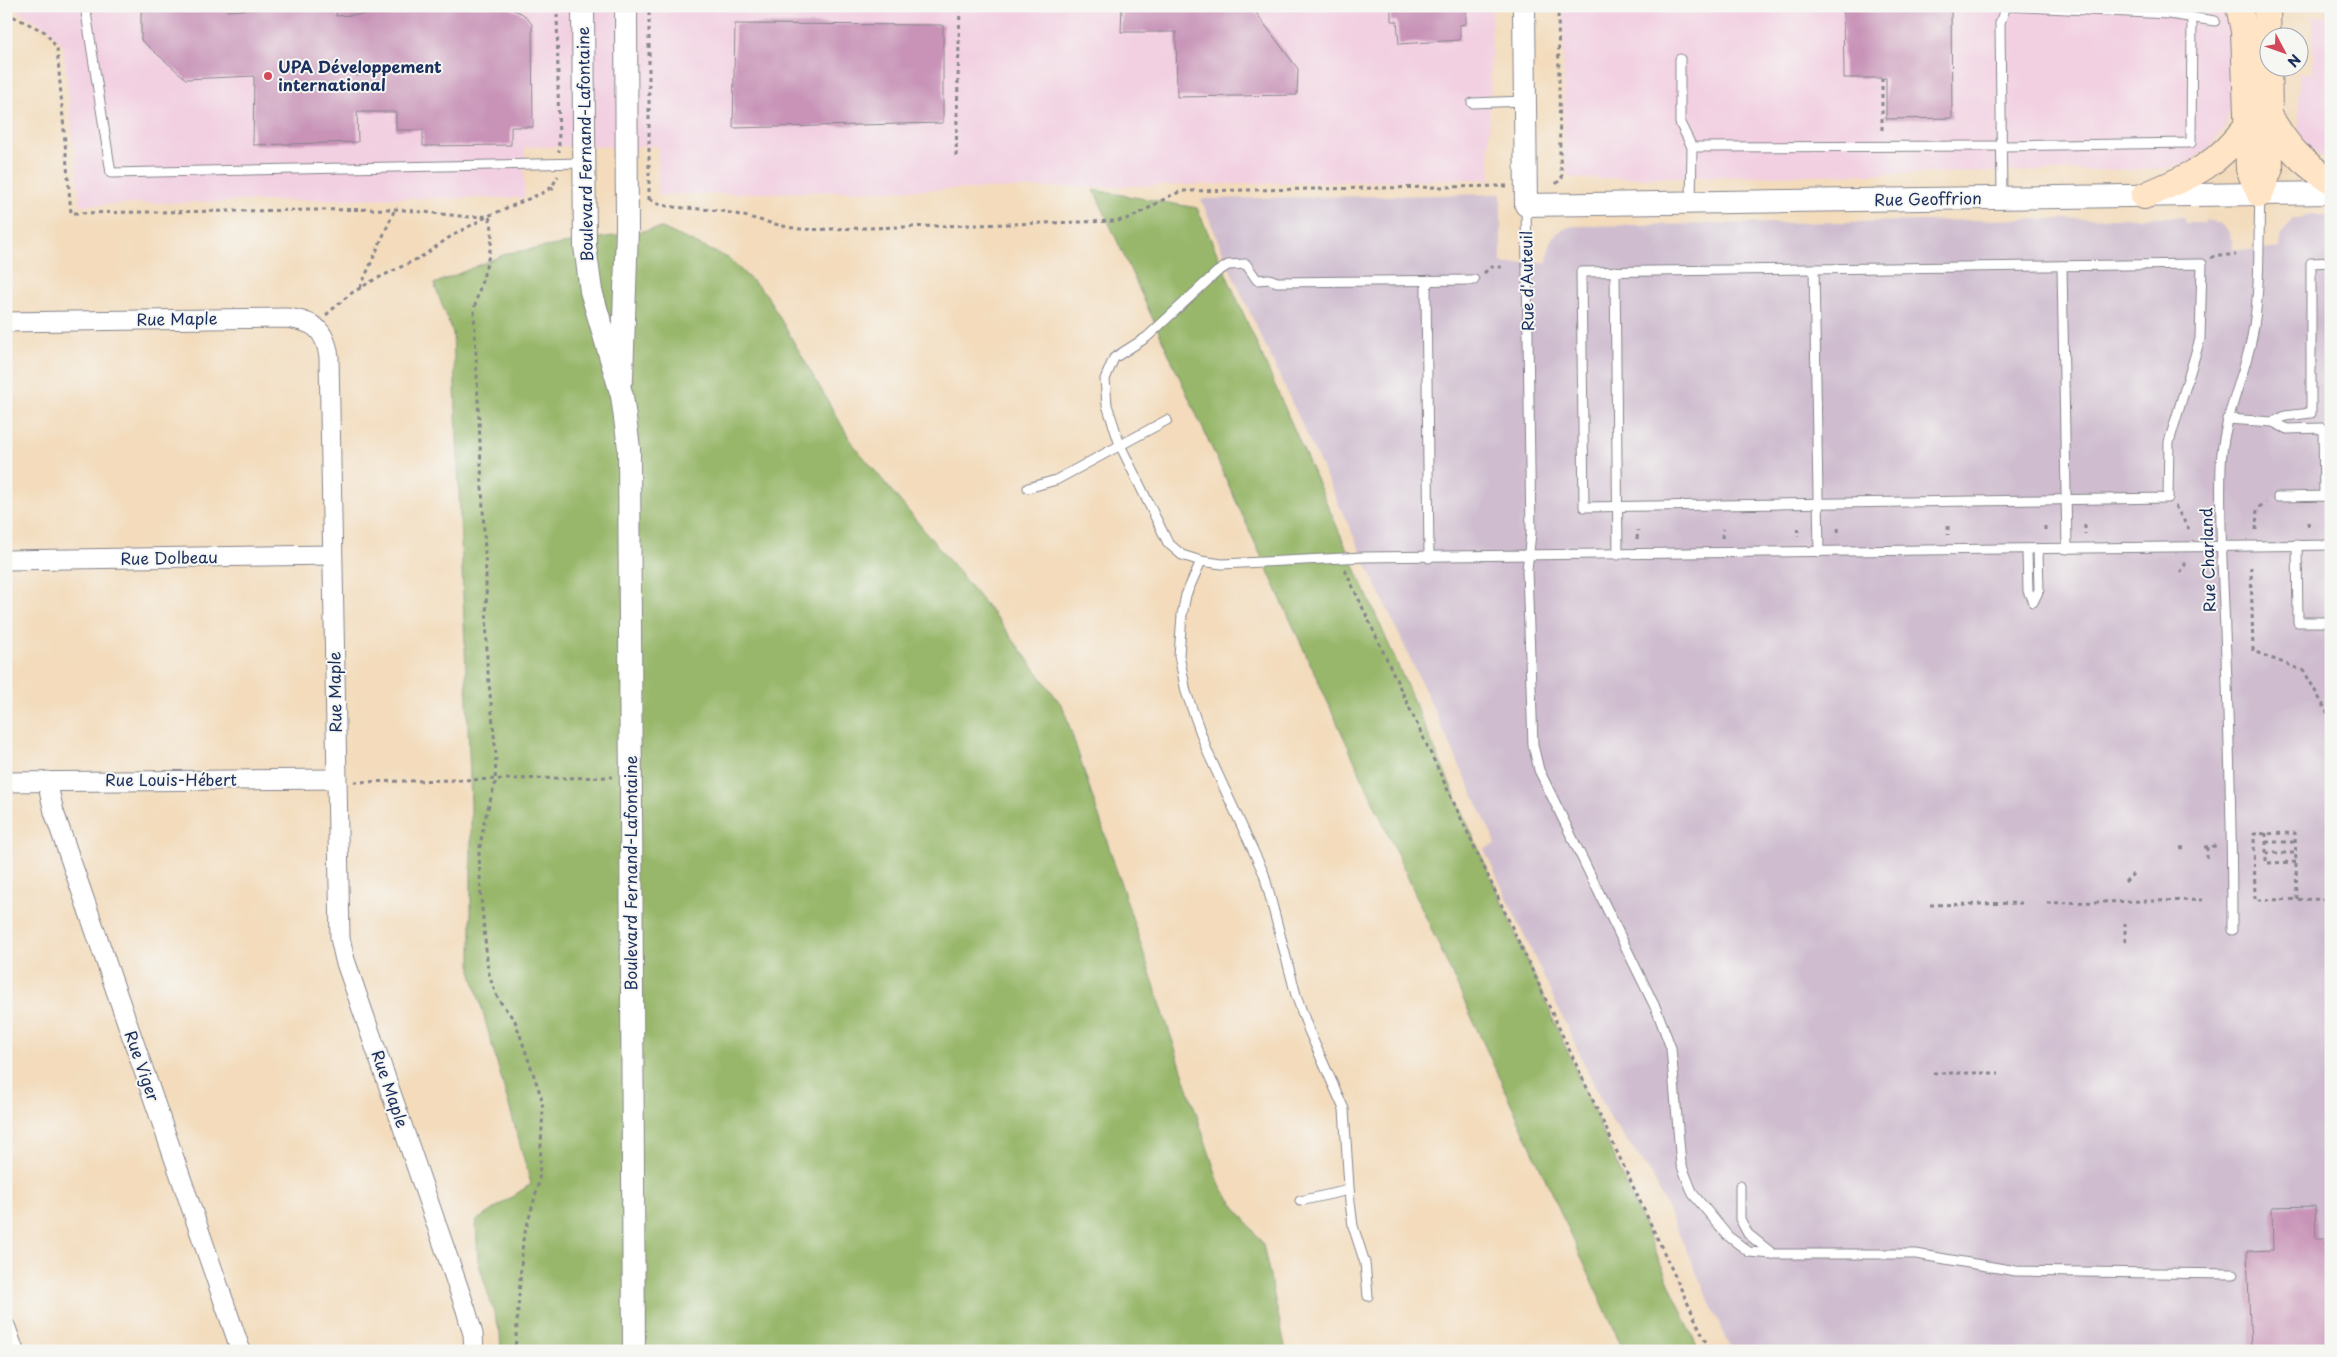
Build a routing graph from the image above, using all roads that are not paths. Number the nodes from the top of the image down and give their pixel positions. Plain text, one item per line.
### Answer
1 (86, 6) edge
2 (582, 6) edge
3 (626, 6) edge
4 (1524, 6) edge
5 (2006, 6) edge
6 (2239, 6) edge
7 (2267, 6) edge
8 (2192, 17) junction
9 (2215, 21) dead end
10 (1680, 59) dead end
11 (1525, 101) junction
12 (1472, 103) dead end
13 (2258, 121) junction
14 (2002, 146) junction
15 (1692, 147) junction
16 (583, 163) junction
17 (2331, 180) edge
18 (2331, 193) edge
19 (2260, 194) junction
20 (2144, 196) junction
21 (2002, 198) junction
22 (1691, 202) junction
23 (1526, 205) junction
24 (2331, 262) edge
25 (2062, 266) junction
26 (1814, 269) junction
27 (1615, 271) junction
28 (1429, 280) junction
29 (1474, 280) dead end
30 (6, 322) edge
31 (622, 396) junction
32 (2227, 419) junction
33 (1167, 420) dead end
34 (2272, 422) junction
35 (1120, 445) junction
36 (1028, 488) dead end
37 (2278, 496) dead end
38 (2327, 496) edge
39 (2066, 499) junction
40 (1819, 503) junction
41 (1618, 506) junction
42 (2297, 545) junction
43 (2331, 545) edge
44 (2221, 546) junction
45 (2067, 549) junction
46 (2027, 550) junction
47 (2038, 550) junction
48 (1820, 552) junction
49 (332, 555) junction
50 (1528, 555) junction
51 (1618, 555) junction
52 (1429, 558) junction
53 (6, 560) edge
54 (1201, 561) junction
55 (2331, 622) edge
56 (342, 780) junction
57 (47, 781) junction
58 (6, 782) edge
59 (2232, 930) dead end
60 (1740, 1186) dead end
61 (1349, 1190) junction
62 (1300, 1201) dead end
63 (1773, 1254) junction
64 (2234, 1274) dead end
65 (1368, 1296) dead end
66 (6, 1328) edge
67 (14, 1351) edge
68 (241, 1351) edge
69 (474, 1351) edge
70 (634, 1351) edge

1 - 16 lane
2 - 16 street, Boulevard Fernand-Lafontaine
3 - 31 street, Boulevard Fernand-Lafontaine
4 - 11 street, Rue d'Auteuil
5 - 8 lane
5 - 14 lane
6 - 13 main road
7 - 13 main road
8 - 9 lane
8 - 14 lane
10 - 15 lane
11 - 12 lane
11 - 23 street, Rue d'Auteuil
13 - 17 main road
13 - 19 main road
13 - 20 main road
14 - 15 lane
14 - 21 lane
15 - 22 lane
16 - 31 street, Boulevard Fernand-Lafontaine
18 - 19 street, Rue Geoffrion
19 - 20 street, Rue Geoffrion
19 - 32 lane, Rue Charland
20 - 21 street, Rue Geoffrion
21 - 22 street, Rue Geoffrion
22 - 23 street, Rue Geoffrion
23 - 50 lane, Rue d'Auteuil
24 - 34 lane
25 - 26 lane
25 - 39 lane
25 - 39 lane
26 - 27 lane
26 - 40 lane
27 - 41 lane
27 - 41 lane
28 - 29 lane
28 - 35 lane
28 - 52 lane
30 - 49 street, Rue Maple
31 - 70 street, Boulevard Fernand-Lafontaine
32 - 34 lane
32 - 44 lane, Rue Charland
33 - 35 lane
34 - 38 lane
35 - 36 lane
35 - 54 lane
37 - 38 lane
39 - 40 lane
39 - 45 lane
40 - 41 lane
40 - 48 lane
41 - 51 lane
42 - 43 lane
42 - 44 lane
42 - 55 lane
44 - 45 lane
44 - 59 lane, Rue Charland
45 - 47 lane
46 - 47 lane
46 - 47 lane
46 - 48 lane
48 - 51 lane
49 - 53 street, Rue Dolbeau
49 - 56 street, Rue Maple
50 - 51 lane
50 - 52 lane
50 - 63 lane, Rue d'Auteuil
52 - 54 lane
54 - 61 lane
56 - 57 street, Rue Louis-Hébert
56 - 69 street, Rue Maple
57 - 58 street, Rue Louis-Hébert
57 - 68 street, Rue Viger
60 - 63 lane
61 - 62 lane
61 - 65 lane
63 - 64 lane, Rue d'Auteuil
66 - 67 street

